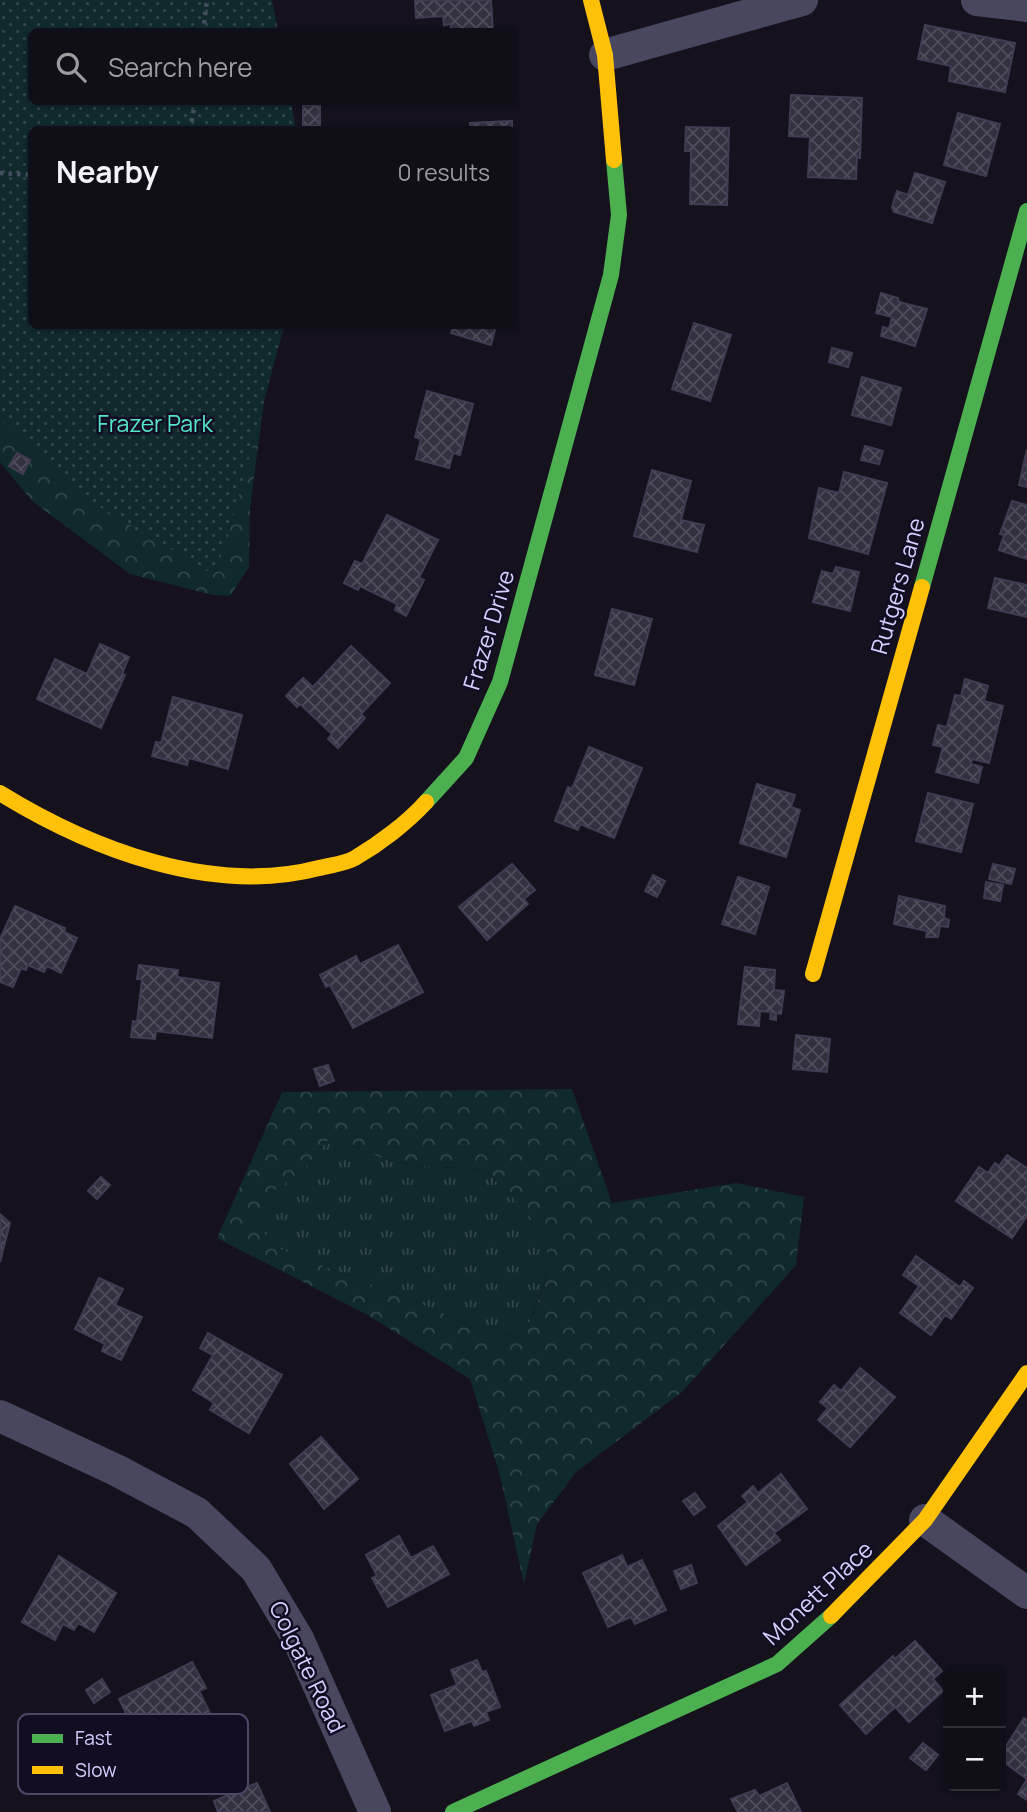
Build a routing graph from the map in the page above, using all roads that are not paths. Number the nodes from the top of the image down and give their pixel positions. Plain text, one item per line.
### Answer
1 (591, 0) edge
2 (802, 0) edge
3 (977, 0) edge
4 (1027, 6) edge
5 (605, 55) junction
6 (1027, 211) edge
7 (0, 793) edge
8 (813, 974) dead end
9 (1027, 1373) edge
10 (0, 1416) edge
11 (925, 1520) junction
12 (1027, 1593) edge
13 (376, 1812) edge
14 (453, 1812) edge

1 - 5 street, Frazer Drive
2 - 5 street
3 - 4 street
5 - 7 street, Frazer Drive
6 - 8 street, Rutgers Lane
9 - 11 street, Monett Place
10 - 13 street, Colgate Road
11 - 12 street
11 - 14 street, Monett Place

